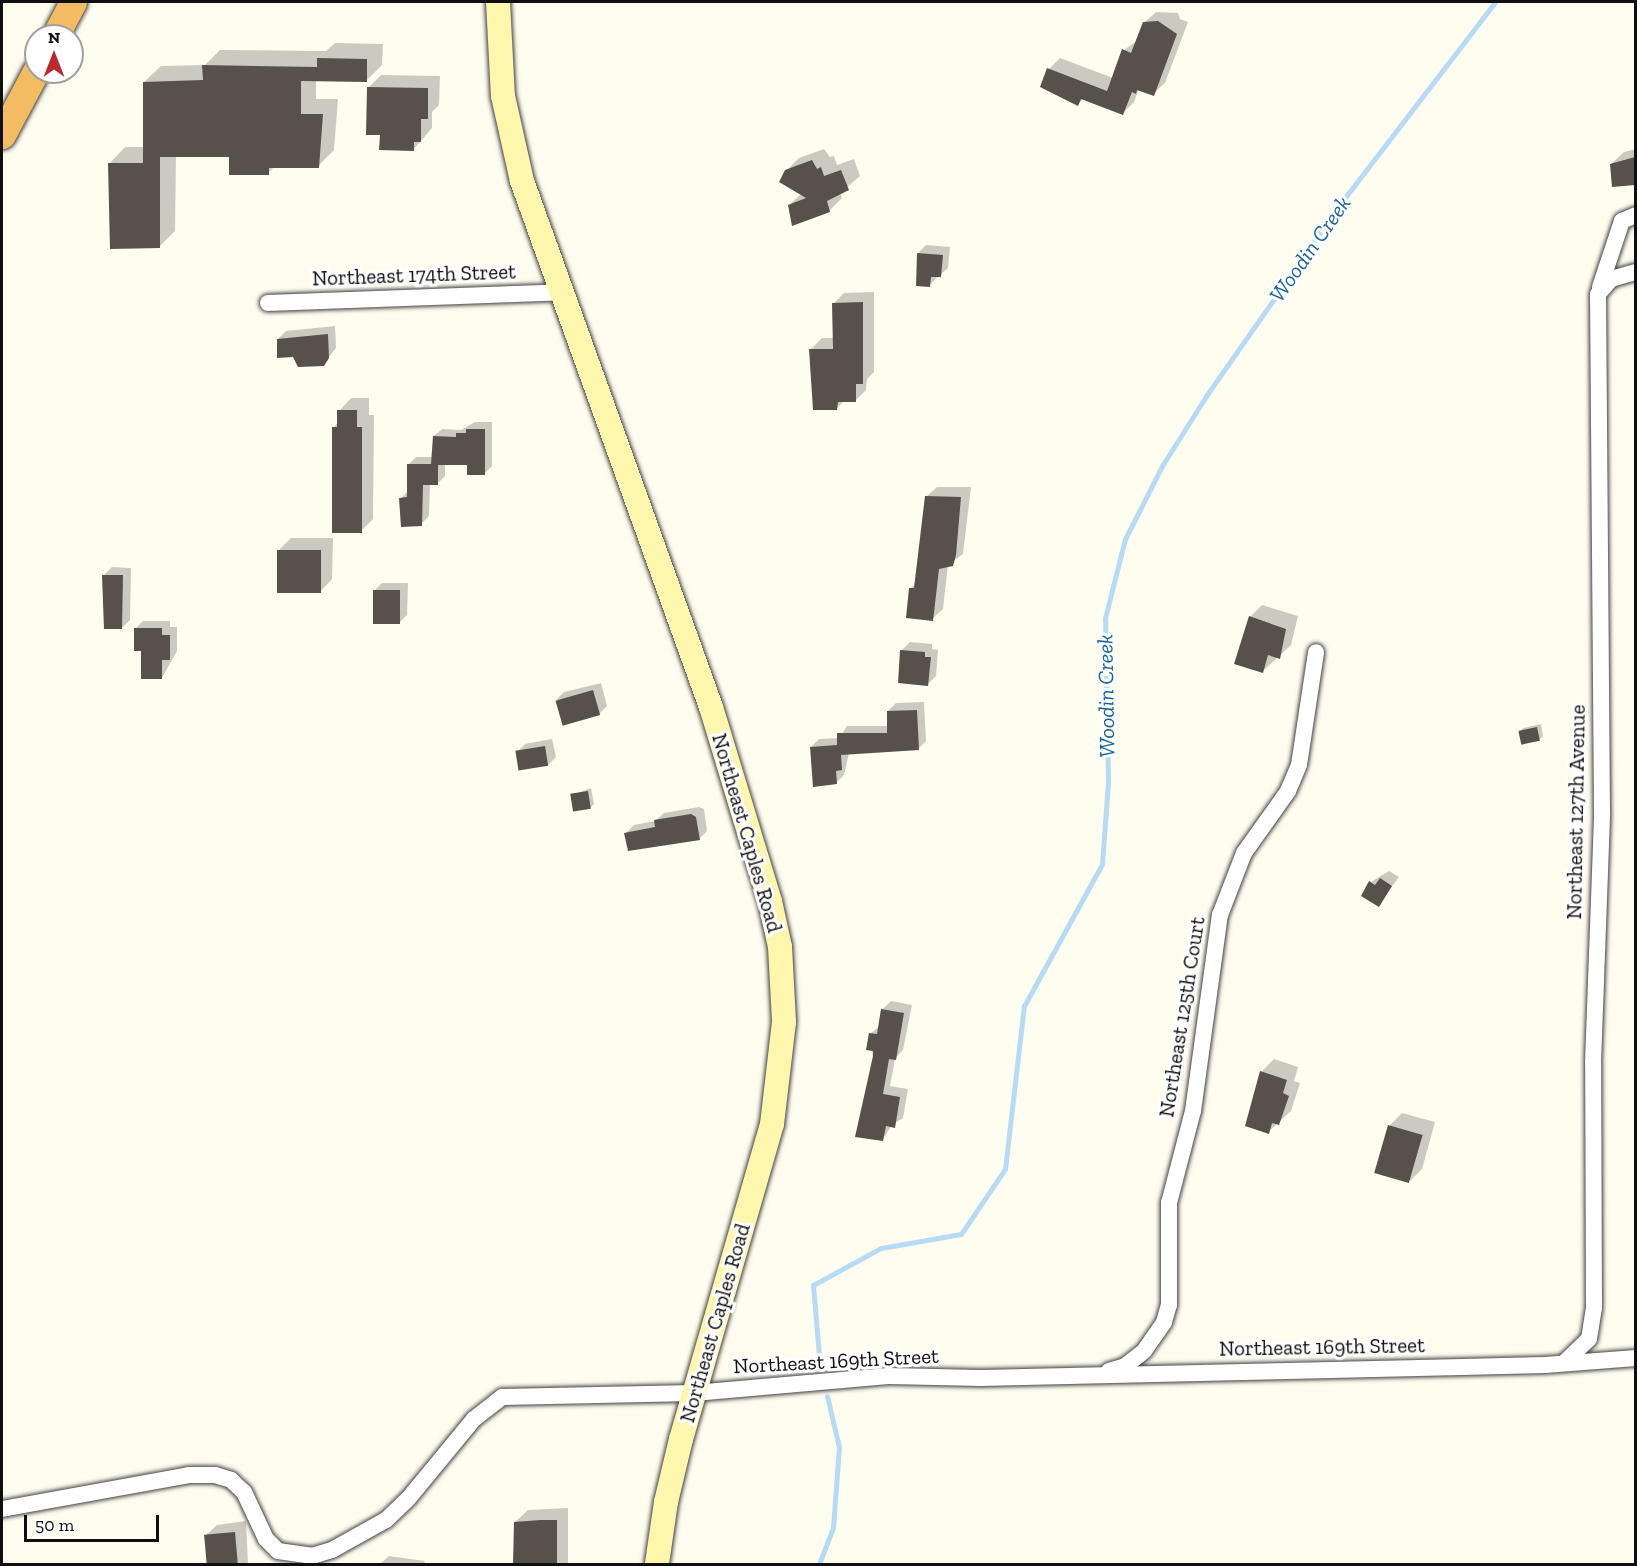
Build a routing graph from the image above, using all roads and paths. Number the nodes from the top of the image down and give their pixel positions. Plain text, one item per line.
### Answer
1 (73, 2) edge
2 (498, 2) edge
3 (61, 24) edge
4 (29, 84) edge
5 (2, 135) edge
6 (1635, 215) edge
7 (1634, 272) edge
8 (562, 292) junction
9 (1598, 294) junction
10 (268, 303) dead end
11 (1316, 652) dead end
12 (1635, 1358) edge
13 (1565, 1362) junction
14 (1100, 1374) junction
15 (694, 1393) junction
16 (2, 1509) edge
17 (657, 1564) edge

1 - 3 highway
2 - 8 main road, Northeast Caples Road
4 - 5 highway
6 - 9 street, Northeast 127th Avenue
7 - 9 street
8 - 10 street, Northeast 174th Street
8 - 15 main road, Northeast Caples Road
9 - 13 street, Northeast 127th Avenue
11 - 14 street, Northeast 125th Court
12 - 13 street, Northeast 169th Street
13 - 14 street, Northeast 169th Street
14 - 15 street, Northeast 169th Street
15 - 16 street, Northeast 169th Street
15 - 17 main road, Northeast Caples Road

